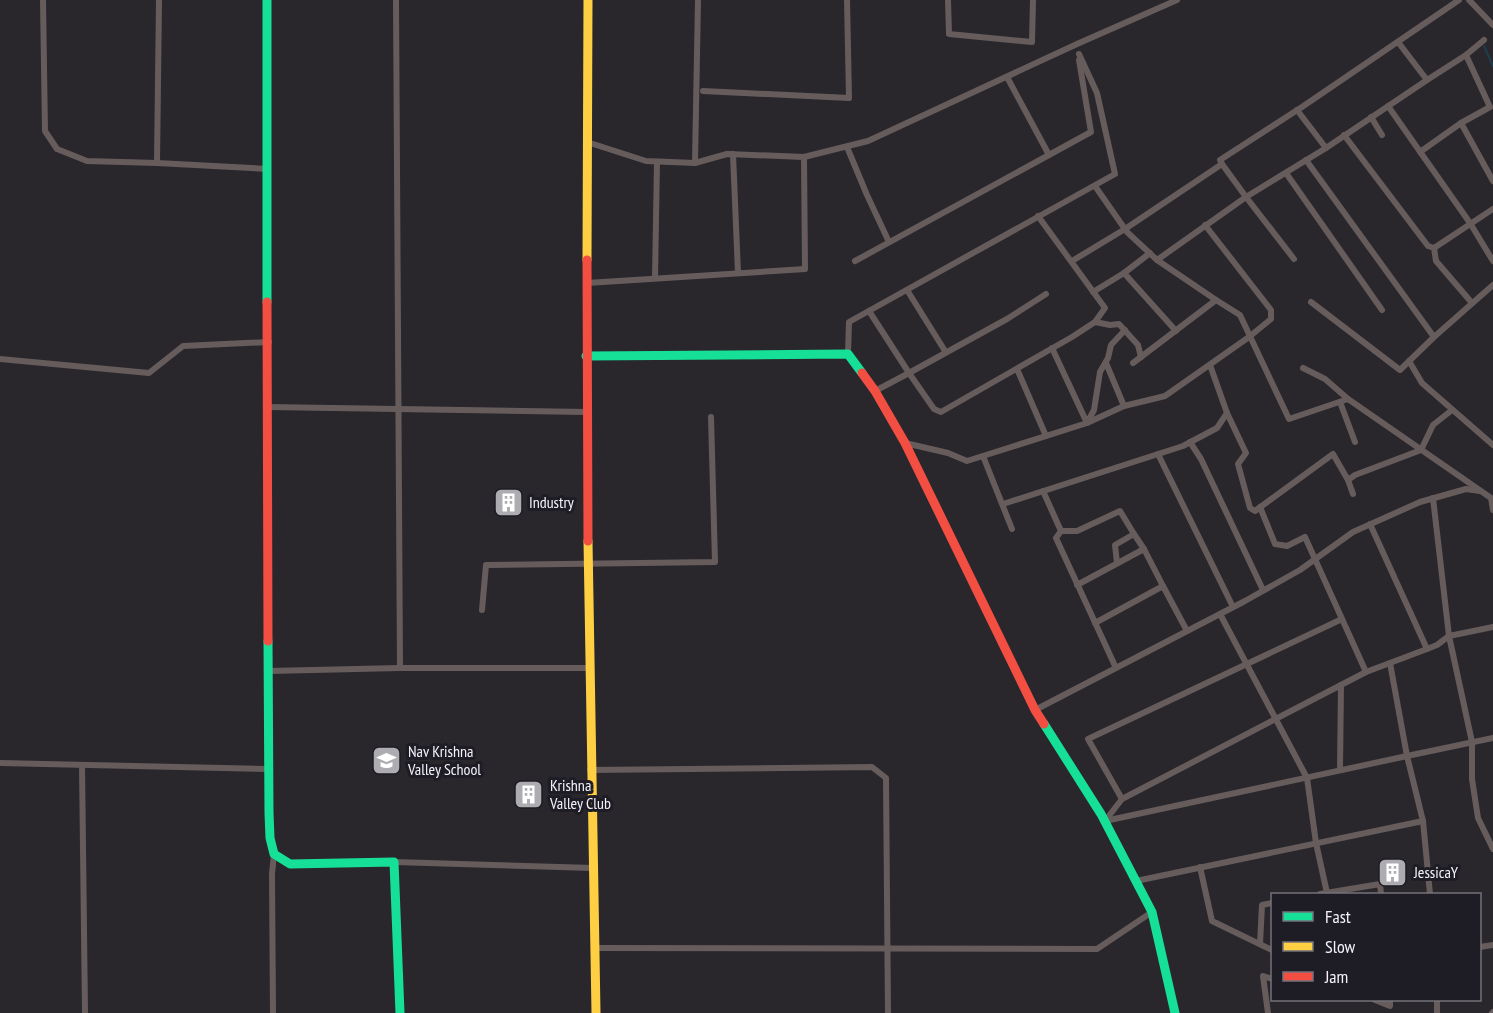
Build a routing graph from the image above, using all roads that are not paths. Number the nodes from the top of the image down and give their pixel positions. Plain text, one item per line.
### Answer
1 (43, 0) edge
2 (159, 0) edge
3 (267, 0) edge
4 (396, 0) edge
5 (588, 0) edge
6 (698, 0) edge
7 (847, 0) edge
8 (948, 0) edge
9 (1033, 0) edge
10 (1177, 0) edge
11 (1459, 0) edge
12 (1469, 0) edge
13 (1166, 2) edge
14 (1493, 25) edge
15 (1484, 40) dead end
16 (1398, 42) junction
17 (1077, 44) junction
18 (1078, 54) junction
19 (1466, 55) junction
20 (1007, 77) junction
21 (1427, 80) junction
22 (703, 91) dead end
23 (1388, 106) junction
24 (1297, 110) junction
25 (1491, 110) edge
26 (1371, 117) junction
27 (1461, 123) junction
28 (1344, 135) junction
29 (1382, 135) dead end
30 (587, 142) junction
31 (847, 147) junction
32 (1326, 148) junction
33 (1420, 152) junction
34 (733, 154) junction
35 (1048, 155) junction
36 (804, 157) junction
37 (1305, 160) junction
38 (657, 162) junction
39 (157, 163) junction
40 (695, 163) junction
41 (1222, 164) junction
42 (268, 170) junction
43 (1286, 172) junction
44 (1493, 181) edge
45 (1095, 186) junction
46 (1246, 197) junction
47 (1493, 209) edge
48 (1038, 216) junction
49 (1470, 223) junction
50 (1205, 225) junction
51 (1125, 229) junction
52 (889, 242) junction
53 (1434, 248) junction
54 (1150, 253) junction
55 (1294, 259) dead end
56 (1158, 260) junction
57 (855, 261) dead end
58 (1072, 261) junction
59 (1493, 261) edge
60 (738, 273) junction
61 (1124, 273) junction
62 (655, 278) junction
63 (586, 283) junction
64 (1493, 285) edge
65 (907, 290) junction
66 (1093, 292) junction
67 (1046, 294) dead end
68 (1216, 300) junction
69 (1311, 302) dead end
70 (1472, 303) junction
71 (1382, 310) dead end
72 (869, 311) junction
73 (1095, 322) junction
74 (1125, 330) junction
75 (1176, 331) junction
76 (1434, 337) junction
77 (1249, 338) junction
78 (269, 342) junction
79 (1052, 348) junction
80 (945, 351) junction
81 (848, 354) junction
82 (586, 356) junction
83 (1141, 357) junction
84 (0, 359) edge
85 (1409, 361) junction
86 (1106, 363) junction
87 (1133, 363) dead end
88 (1210, 365) junction
89 (1304, 368) dead end
90 (1017, 369) junction
91 (909, 373) junction
92 (875, 391) junction
93 (1348, 399) junction
94 (1340, 402) junction
95 (268, 406) junction
96 (1124, 406) junction
97 (399, 408) junction
98 (1452, 410) junction
99 (586, 412) junction
100 (1227, 413) junction
101 (711, 417) dead end
102 (1087, 423) junction
103 (1046, 436) junction
104 (1190, 442) junction
105 (1355, 442) dead end
106 (905, 443) junction
107 (1493, 445) edge
108 (1421, 450) junction
109 (1158, 454) junction
110 (983, 456) junction
111 (1348, 480) junction
112 (1043, 491) junction
113 (1480, 491) junction
114 (1353, 494) dead end
115 (1433, 498) junction
116 (1492, 498) edge
117 (1003, 504) junction
118 (1260, 507) junction
119 (1493, 510) edge
120 (1370, 524) junction
121 (1012, 529) dead end
122 (1061, 531) junction
123 (1134, 534) junction
124 (1144, 549) junction
125 (1315, 559) junction
126 (588, 563) junction
127 (1118, 563) junction
128 (1077, 585) junction
129 (1163, 586) junction
130 (1263, 591) junction
131 (1233, 607) junction
132 (482, 610) dead end
133 (1220, 614) junction
134 (1342, 619) junction
135 (1095, 623) junction
136 (1493, 627) edge
137 (1187, 631) junction
138 (1449, 636) junction
139 (1427, 648) junction
140 (1246, 663) junction
141 (1390, 663) junction
142 (400, 668) junction
143 (589, 668) junction
144 (1116, 668) junction
145 (269, 671) junction
146 (1366, 672) junction
147 (1341, 686) junction
148 (1035, 710) junction
149 (1276, 719) junction
150 (1493, 738) edge
151 (1472, 742) junction
152 (1407, 756) junction
153 (0, 763) edge
154 (82, 765) junction
155 (268, 770) junction
156 (590, 770) junction
157 (1340, 770) junction
158 (1307, 778) junction
159 (1122, 799) junction
160 (1105, 821) junction
161 (1423, 821) junction
162 (1316, 843) junction
163 (1493, 849) edge
164 (274, 854) junction
165 (394, 862) junction
166 (1200, 867) junction
167 (593, 868) junction
168 (1136, 881) junction
169 (1324, 893) edge
170 (1330, 893) edge
171 (1381, 893) edge
172 (1430, 893) edge
173 (1271, 903) edge
174 (1152, 912) junction
175 (1260, 944) junction
176 (595, 948) junction
177 (888, 949) junction
178 (1271, 950) edge
179 (1271, 980) edge
180 (1380, 1001) edge
181 (1390, 1001) edge
182 (85, 1013) edge
183 (273, 1013) edge
184 (400, 1013) edge
185 (596, 1013) edge
186 (888, 1013) edge
187 (1175, 1013) edge
188 (1268, 1013) edge

1 - 39 street
2 - 39 street
3 - 42 street
4 - 97 street
5 - 30 street
6 - 40 street
7 - 22 street
8 - 9 street
10 - 13 street
11 - 16 street
12 - 14 street
13 - 17 street
15 - 19 street
16 - 21 street
16 - 24 street
17 - 18 street
17 - 20 street
18 - 35 street
18 - 45 street
19 - 21 street
19 - 25 street
20 - 31 street
20 - 35 street
21 - 23 street
23 - 26 street
23 - 33 street
24 - 32 street
24 - 41 street
25 - 27 street
26 - 28 street
26 - 29 street
27 - 33 street
27 - 44 street
28 - 32 street
28 - 53 street
30 - 38 street
30 - 63 street
31 - 36 street
31 - 52 street
32 - 37 street
33 - 49 street
34 - 36 street
34 - 40 street
34 - 60 street
35 - 52 street
36 - 60 street
37 - 43 street
37 - 76 street
38 - 40 street
38 - 62 street
39 - 42 street
41 - 46 street
41 - 51 street
42 - 78 street
43 - 46 street
43 - 71 street
45 - 48 street
45 - 51 street
46 - 50 street
46 - 55 street
47 - 49 street
48 - 58 street
48 - 65 street
49 - 53 street
49 - 59 street
50 - 56 street
50 - 77 street
51 - 54 street
51 - 58 street
52 - 57 street
53 - 70 street
54 - 56 street
54 - 61 street
56 - 68 street
58 - 66 street
60 - 62 street
61 - 66 street
61 - 75 street
62 - 63 street
63 - 82 street
64 - 70 street
65 - 72 street
65 - 80 street
66 - 73 street
67 - 80 street
68 - 75 street
68 - 77 street
69 - 85 street
70 - 76 street
72 - 81 street
72 - 91 street
73 - 74 street
73 - 79 street
74 - 83 street
74 - 86 street
75 - 83 street
76 - 85 street
77 - 88 street
77 - 94 street
78 - 84 street
78 - 95 street
79 - 90 street
79 - 102 street
80 - 91 street
81 - 82 street
81 - 92 street
82 - 99 street
83 - 87 street
85 - 98 street
86 - 96 street
86 - 102 street
88 - 96 street
88 - 100 street
89 - 93 street
90 - 91 street
90 - 103 street
91 - 92 street
92 - 106 street
93 - 94 street
93 - 108 street
94 - 105 street
95 - 97 street
95 - 145 street
96 - 102 street
97 - 99 street
97 - 142 street
98 - 107 street
98 - 108 street
99 - 126 street
100 - 104 street
100 - 118 street
101 - 126 street
102 - 103 street
103 - 110 street
104 - 109 street
104 - 130 street
106 - 110 street
106 - 148 street
108 - 111 street
108 - 113 street
109 - 112 street
109 - 131 street
110 - 117 street
111 - 114 street
111 - 118 street
112 - 117 street
112 - 122 street
113 - 115 street
113 - 116 street
115 - 120 street
115 - 138 street
116 - 119 street
117 - 121 street
118 - 125 street
120 - 125 street
120 - 139 street
122 - 123 street
122 - 128 street
123 - 124 street
123 - 127 street
124 - 127 street
124 - 129 street
125 - 130 street
125 - 134 street
126 - 132 street
126 - 143 street
127 - 128 street
128 - 135 street
129 - 135 street
129 - 137 street
130 - 131 street
131 - 133 street
133 - 137 street
133 - 140 street
134 - 140 street
134 - 146 street
135 - 144 street
136 - 138 street
137 - 144 street
138 - 139 street
138 - 151 street
139 - 141 street
140 - 149 street
140 - 159 street
141 - 146 street
141 - 152 street
142 - 143 street
142 - 145 street
143 - 156 street
144 - 148 street
145 - 155 street
146 - 147 street
147 - 149 street
147 - 157 street
148 - 160 street
149 - 158 street
149 - 159 street
150 - 151 street
151 - 152 street
151 - 163 street
152 - 157 street
152 - 161 street
153 - 154 street
154 - 155 street
154 - 182 street
155 - 164 street
156 - 167 street
156 - 177 street
157 - 158 street
158 - 160 street
158 - 162 street
159 - 160 street
160 - 168 street
161 - 162 street
161 - 172 street
162 - 166 street
162 - 169 street
164 - 165 street
164 - 183 street
165 - 167 street
165 - 184 street
166 - 168 street
166 - 175 street
167 - 176 street
168 - 174 street
170 - 171 street
173 - 175 street
174 - 177 street
174 - 187 street
175 - 178 street
176 - 177 street
176 - 185 street
177 - 186 street
179 - 188 street
180 - 181 street

